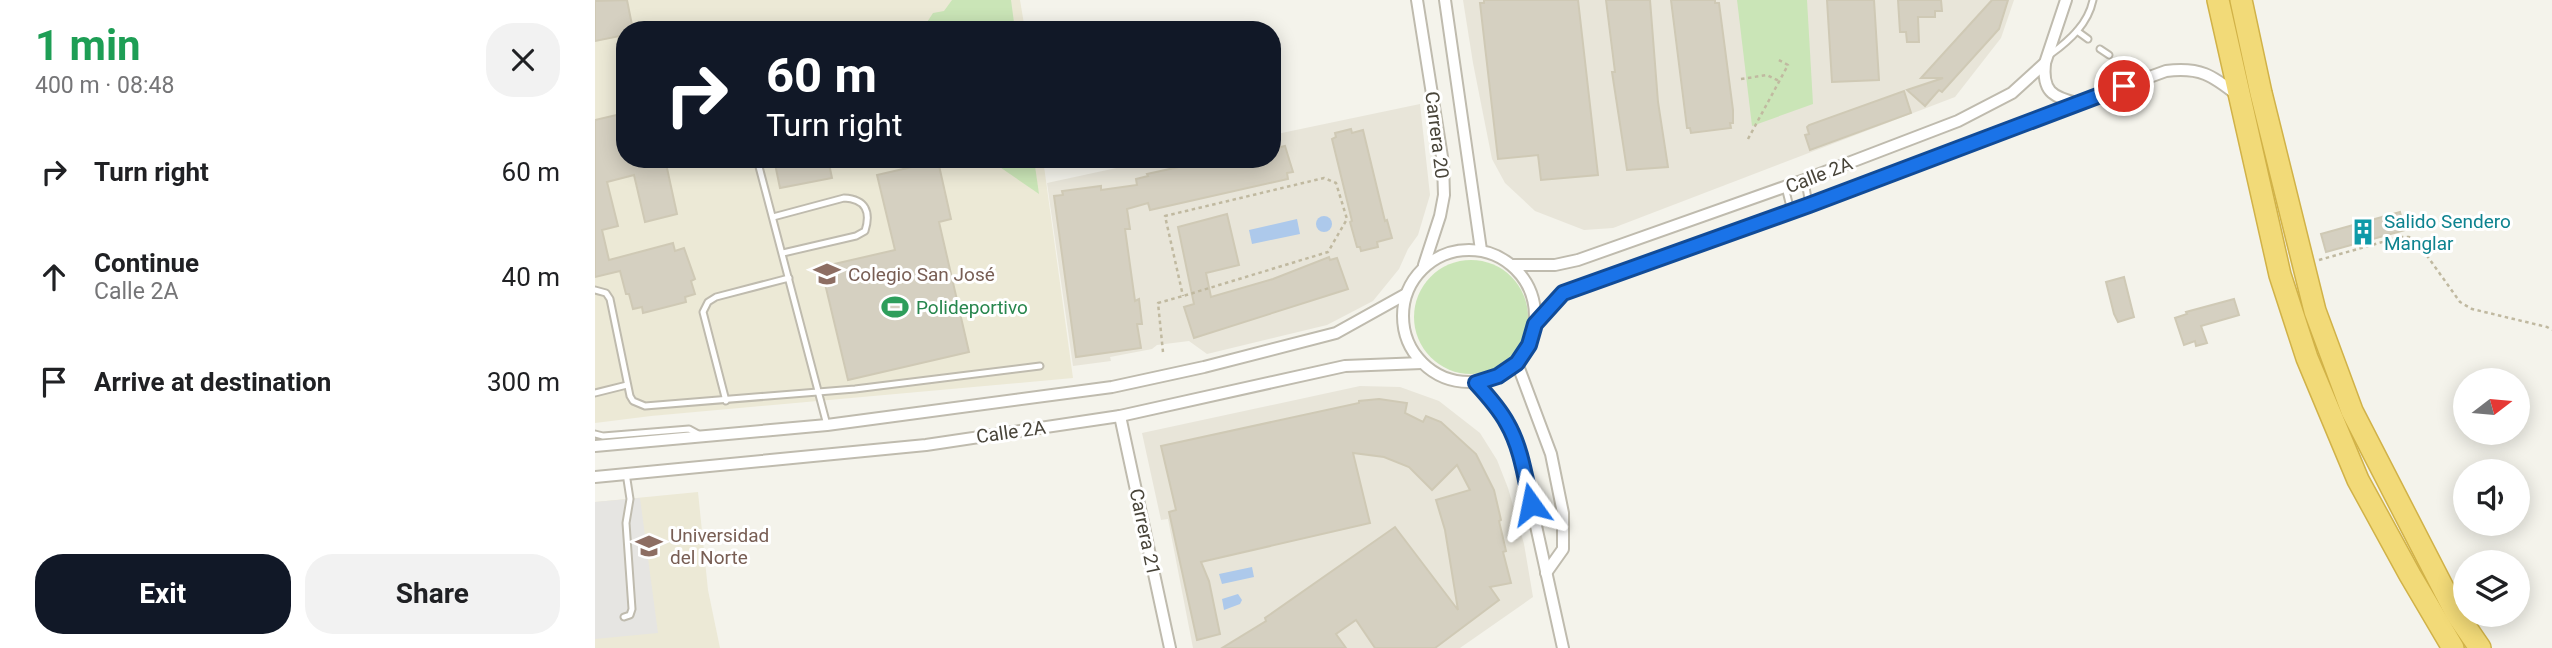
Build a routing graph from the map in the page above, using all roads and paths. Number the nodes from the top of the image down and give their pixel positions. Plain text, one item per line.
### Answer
1 (1417, 0) edge
2 (1445, 0) edge
3 (2066, 0) edge
4 (2093, 0) edge
5 (2218, 0) edge
6 (2241, 0) edge
7 (2077, 31) junction
8 (2088, 39) dead end
9 (2100, 49) dead end
10 (2109, 55) dead end
11 (1777, 59) dead end
12 (2047, 60) junction
13 (1741, 79) dead end
14 (1779, 82) junction
15 (2239, 96) junction
16 (2077, 103) junction
17 (1748, 139) dead end
18 (759, 168) edge
19 (1804, 180) junction
20 (1785, 187) junction
21 (1809, 205) junction
22 (1791, 211) junction
23 (773, 217) junction
24 (1481, 250) junction
25 (783, 253) junction
26 (2302, 264) junction
27 (1513, 265) junction
28 (1423, 268) junction
29 (789, 278) junction
30 (595, 290) edge
31 (1406, 294) junction
32 (1182, 296) junction
33 (1535, 324) junction
34 (2552, 330) edge
35 (1163, 352) dead end
36 (1422, 363) junction
37 (1517, 363) junction
38 (1040, 366) dead end
39 (1476, 383) junction
40 (627, 386) junction
41 (818, 391) junction
42 (595, 393) edge
43 (726, 401) junction
44 (1120, 416) junction
45 (827, 425) junction
46 (595, 434) edge
47 (703, 436) junction
48 (595, 446) edge
49 (626, 473) junction
50 (595, 477) edge
51 (1546, 573) junction
52 (624, 617) dead end
53 (1170, 648) edge
54 (1563, 648) edge
55 (2453, 648) edge
56 (2480, 648) edge

1 - 28 street, Carrera 20
2 - 24 street, Carrera 20
3 - 12 street
4 - 7 lane
5 - 15 highway
6 - 26 highway
7 - 8 lane
7 - 12 lane
9 - 10 lane
11 - 14 path
12 - 16 street
12 - 19 street, Calle 2A
13 - 14 path
14 - 17 path
15 - 16 street, Calle 2A
15 - 55 highway
16 - 21 street, Calle 2A
18 - 23 lane
19 - 20 street, Calle 2A
19 - 21 lane
20 - 22 lane
20 - 27 street, Calle 2A
21 - 22 street, Calle 2A
22 - 33 street, Calle 2A
23 - 25 lane
23 - 25 lane
24 - 27 street
24 - 28 street
25 - 29 lane
26 - 34 path
26 - 56 highway
27 - 33 street
28 - 31 street
29 - 41 lane
29 - 43 lane
30 - 40 lane
31 - 36 street
31 - 45 street, Calle 2A
32 - 32 path
32 - 35 path
33 - 37 street
36 - 39 street
36 - 44 street, Calle 2A
37 - 39 street
37 - 51 street
38 - 41 lane
39 - 51 street
40 - 42 lane
40 - 43 lane
41 - 43 lane
41 - 45 lane
44 - 49 street, Calle 2A
44 - 53 street, Carrera 21
45 - 47 street, Calle 2A
46 - 47 lane
47 - 48 street, Calle 2A
49 - 50 street, Calle 2A
49 - 52 lane
51 - 54 street

